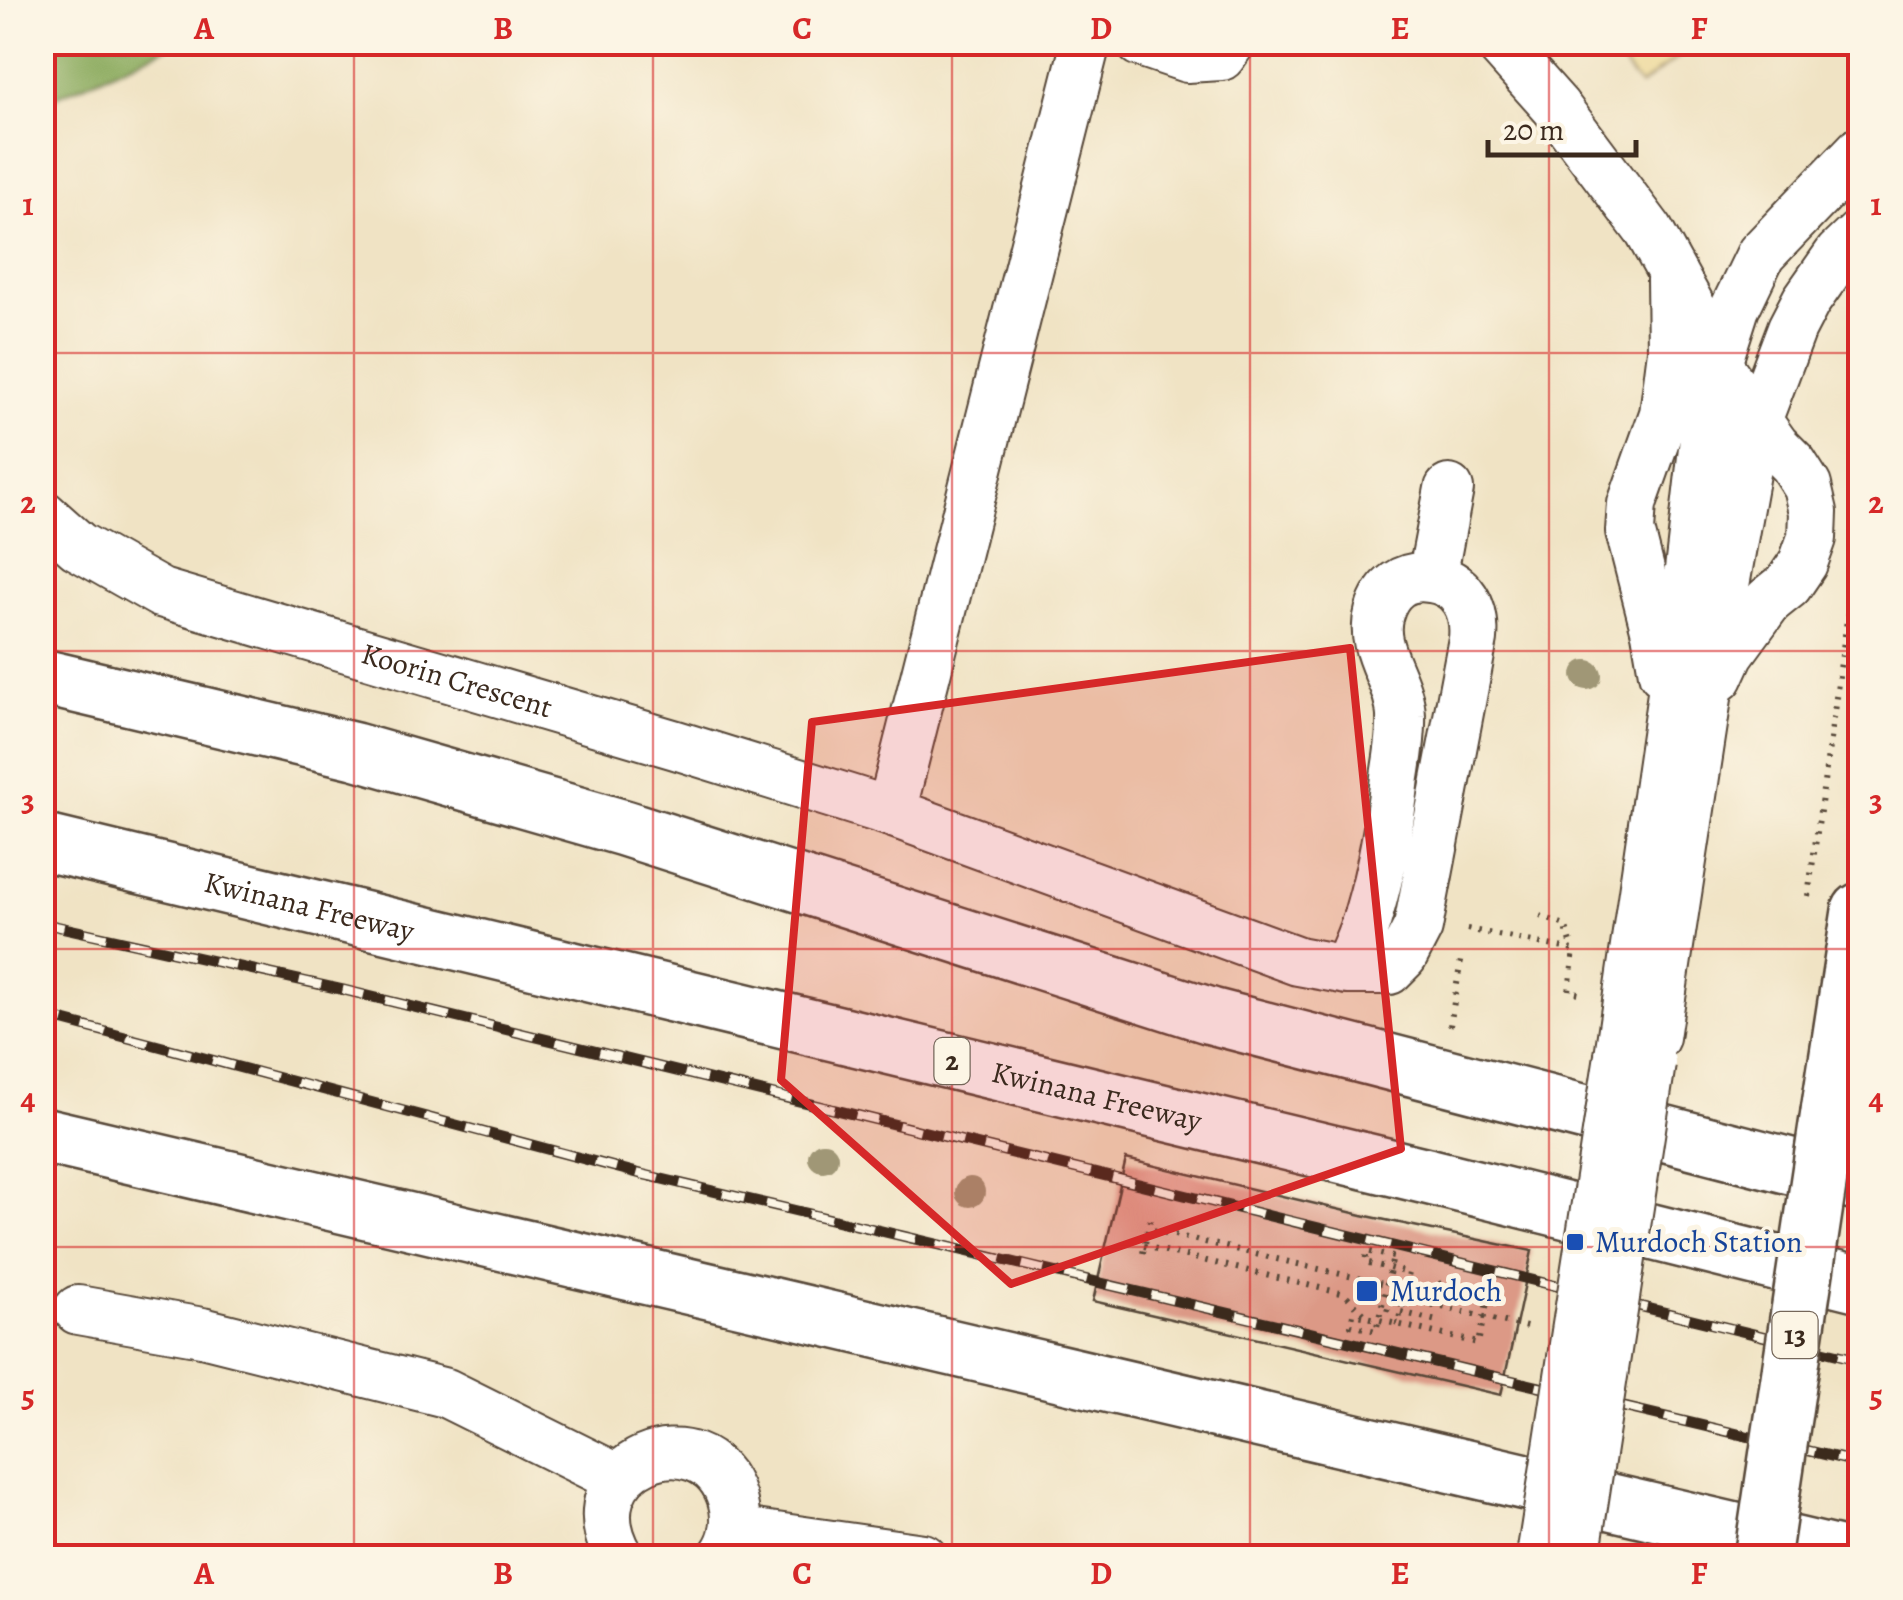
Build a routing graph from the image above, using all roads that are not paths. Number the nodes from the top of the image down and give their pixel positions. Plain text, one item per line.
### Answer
1 (1086, 42) edge
2 (1140, 42) edge
3 (1231, 42) edge
4 (1498, 42) edge
5 (1860, 151) edge
6 (1860, 234) edge
7 (1670, 266) junction
8 (1792, 328) junction
9 (1714, 360) junction
10 (1705, 431) junction
11 (1761, 434) junction
12 (1647, 469) junction
13 (1807, 486) junction
14 (1449, 489) dead end
15 (42, 514) edge
16 (1637, 556) junction
17 (1432, 578) junction
18 (1768, 601) junction
19 (1703, 609) junction
20 (42, 677) edge
21 (1687, 712) junction
22 (891, 812) junction
23 (42, 842) edge
24 (1860, 911) edge
25 (1347, 970) junction
26 (42, 1135) edge
27 (1860, 1184) edge
28 (1860, 1284) edge
29 (78, 1310) dead end
30 (618, 1479) junction
31 (728, 1544) edge
32 (1553, 1555) edge
33 (620, 1558) edge
34 (923, 1558) edge
35 (1762, 1558) edge
36 (1850, 1558) edge

1 - 22 lane
2 - 3 lane
4 - 7 lane
5 - 9 lane
6 - 8 lane
7 - 9 lane
7 - 12 lane
8 - 11 lane
8 - 13 lane
9 - 10 lane
9 - 11 lane
9 - 12 lane
10 - 11 lane
10 - 12 lane
10 - 19 lane
11 - 13 lane
11 - 19 lane
12 - 16 lane
13 - 18 lane
14 - 17 lane
15 - 22 lane, Koorin Crescent
16 - 19 lane
16 - 21 lane
17 - 25 lane
17 - 25 lane, Koorin Crescent
18 - 19 lane
18 - 21 lane
19 - 21 lane
20 - 27 highway
21 - 32 lane, bridge
22 - 25 lane, Koorin Crescent
23 - 28 highway, Kwinana Freeway / 2
24 - 35 highway, 13, bridge
26 - 36 highway
29 - 30 lane
30 - 31 lane
30 - 33 lane
31 - 34 lane

